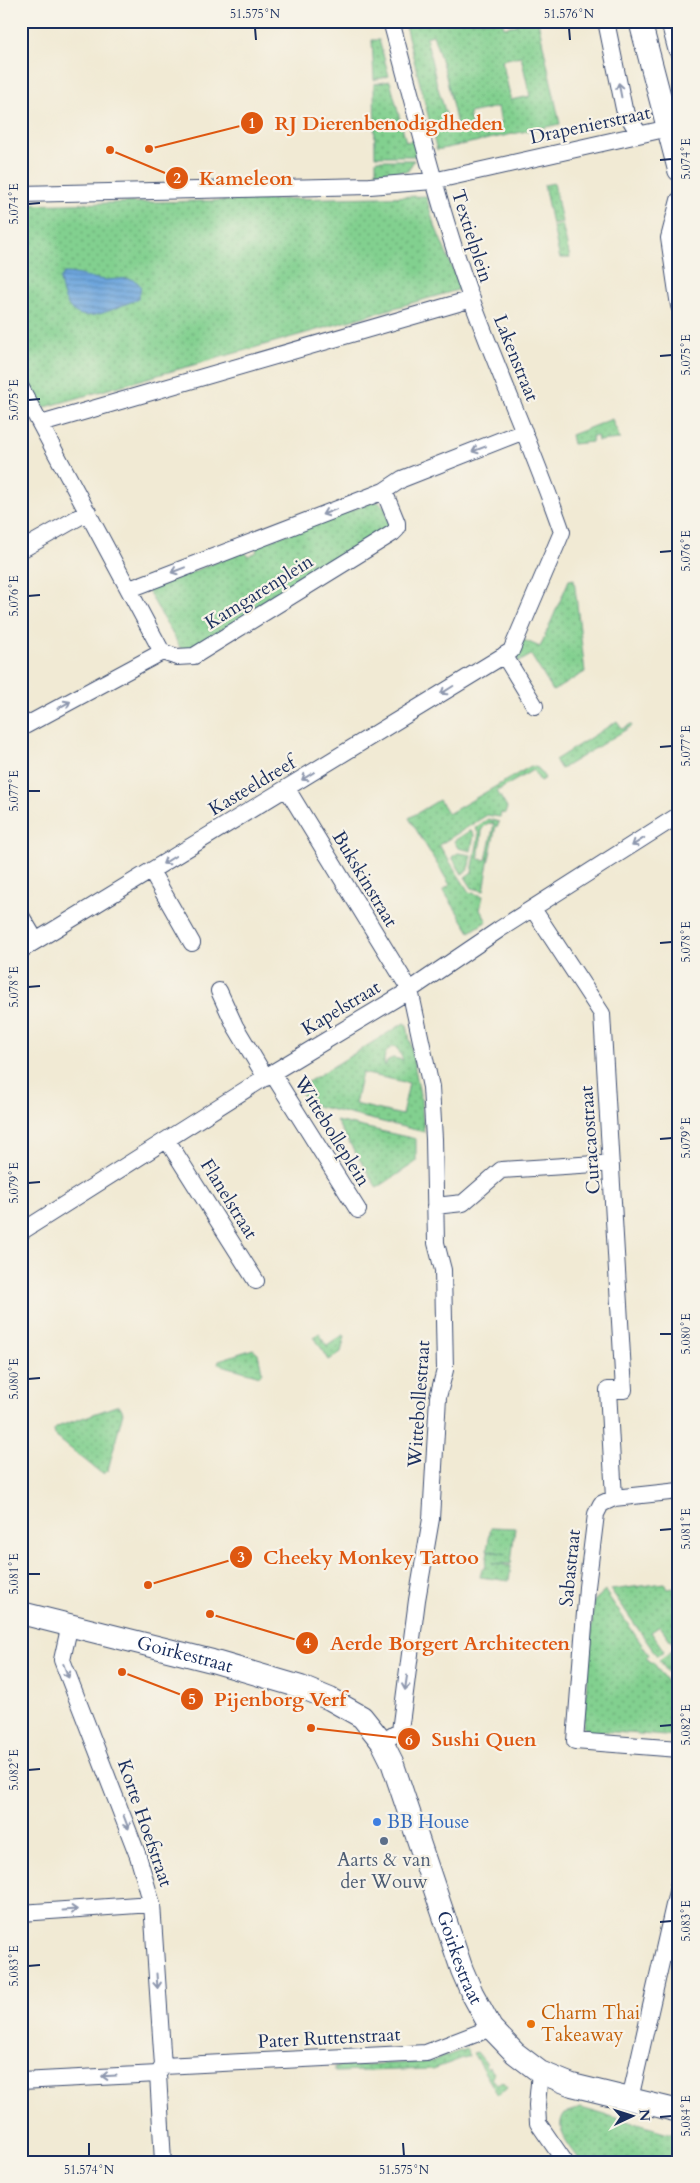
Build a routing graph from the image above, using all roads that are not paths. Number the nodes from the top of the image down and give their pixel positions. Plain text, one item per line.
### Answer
1 (391, 21) edge
2 (606, 21) edge
3 (640, 21) edge
4 (672, 21) edge
5 (679, 48) edge
6 (673, 127) edge
7 (639, 134) junction
8 (679, 170) edge
9 (433, 181) junction
10 (21, 194) edge
11 (679, 200) edge
12 (472, 299) junction
13 (679, 306) edge
14 (21, 388) edge
15 (41, 424) junction
16 (524, 431) junction
17 (384, 491) junction
18 (88, 512) junction
19 (21, 550) edge
20 (130, 589) junction
21 (162, 652) junction
22 (504, 655) junction
23 (535, 706) dead end
24 (21, 728) edge
25 (287, 789) junction
26 (679, 816) edge
27 (151, 871) junction
28 (533, 909) junction
29 (21, 916) edge
30 (36, 941) junction
31 (192, 943) dead end
32 (21, 950) edge
33 (410, 990) junction
34 (219, 991) dead end
35 (269, 1076) junction
36 (167, 1140) junction
37 (612, 1163) junction
38 (435, 1206) junction
39 (358, 1210) dead end
40 (21, 1232) edge
41 (256, 1281) dead end
42 (679, 1491) edge
43 (614, 1498) junction
44 (21, 1613) edge
45 (70, 1624) junction
46 (391, 1736) junction
47 (679, 1749) edge
48 (679, 1883) edge
49 (152, 1904) junction
50 (21, 1913) edge
51 (675, 1915) edge
52 (491, 2028) junction
53 (161, 2070) junction
54 (540, 2072) junction
55 (21, 2081) edge
56 (630, 2100) junction
57 (679, 2111) edge
58 (163, 2162) edge
59 (565, 2162) edge

1 - 9 street
7 -> 2 street
3 - 6 street
4 - 5 street
6 - 7 street, Drapenierstraat
6 - 8 street
7 - 9 street, Drapenierstraat
9 - 10 street, Textielplein
9 - 12 street, Textielplein
11 - 13 street
12 - 15 street, Textielplein
12 - 16 street, Lakenstraat
14 - 15 street
15 - 18 street
16 -> 17 street, Kamgarenplein
16 - 22 street, Kasteeldreef
17 -> 20 street, Kamgarenplein
17 - 21 street, Kamgarenplein
18 - 19 street
18 - 20 street
20 - 21 street
24 -> 21 street
22 - 23 street
22 -> 25 street, Kasteeldreef
25 -> 27 street, Kasteeldreef
25 - 33 street, Bukskinstraat
26 -> 28 street, Kapelstraat
27 - 30 street, Kasteeldreef
27 - 31 street
28 - 33 street, Kapelstraat
28 - 37 street, Curacaostraat
29 - 30 street
30 - 32 street, Kasteeldreef
33 - 35 street, Kapelstraat
33 - 38 street, Wittebollestraat
34 - 35 street, Wittebolleplein
35 - 36 street, Kapelstraat
35 - 39 street, Wittebolleplein
36 - 40 street, Kapelstraat
36 - 41 street, Flanelstraat
37 - 38 street
37 - 43 street, Curacaostraat
38 -> 46 street, Wittebollestraat
42 - 43 street
43 - 47 street, Sabastraat
44 - 45 street, Goirkestraat
45 - 46 street, Goirkestraat
45 -> 49 street, Korte Hoefstraat
46 - 52 street, Goirkestraat
48 - 51 street
50 -> 49 street
49 -> 53 street, Korte Hoefstraat
51 - 56 street
52 - 53 street, Pater Ruttenstraat
52 - 54 street, Goirkestraat
53 -> 55 street, Pater Ruttenstraat
53 - 58 street, Korte Hoefstraat
54 - 56 street, Goirkestraat
54 - 59 street
56 - 57 street, Goirkestraat

